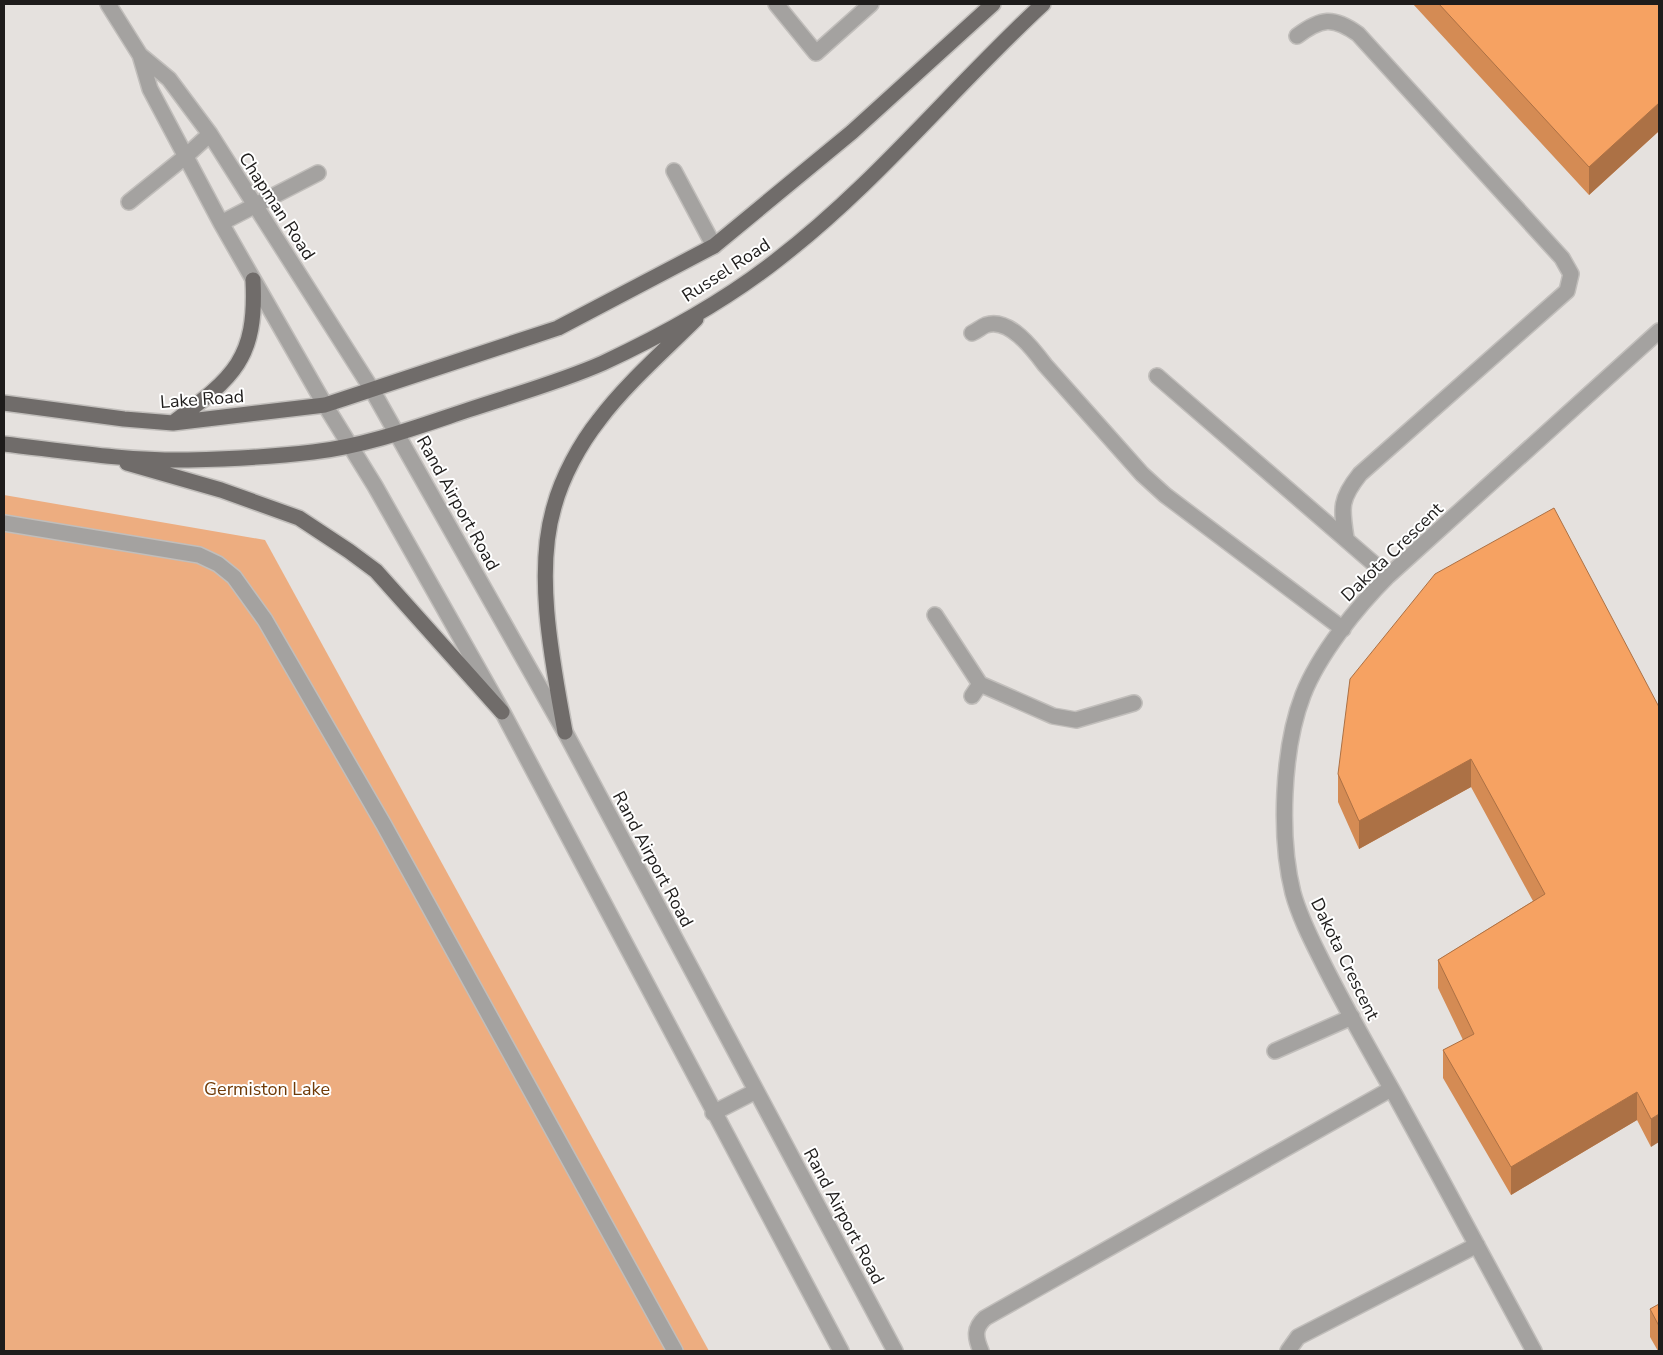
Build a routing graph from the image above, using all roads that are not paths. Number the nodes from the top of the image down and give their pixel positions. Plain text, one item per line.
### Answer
1 (108, 4) edge
2 (776, 4) edge
3 (871, 4) edge
4 (993, 4) edge
5 (1044, 4) edge
6 (1297, 36) dead end
7 (140, 56) junction
8 (210, 134) junction
9 (186, 156) junction
10 (674, 171) dead end
11 (318, 172) dead end
12 (129, 202) dead end
13 (254, 207) junction
14 (221, 223) junction
15 (714, 246) junction
16 (253, 280) junction
17 (712, 304) junction
18 (1659, 331) edge
19 (972, 333) dead end
20 (1157, 376) dead end
21 (371, 388) junction
22 (4, 403) edge
23 (325, 404) junction
24 (173, 423) junction
25 (398, 434) junction
26 (4, 444) edge
27 (352, 446) junction
28 (101, 455) junction
29 (4, 523) edge
30 (1346, 538) junction
31 (1388, 576) junction
32 (934, 615) dead end
33 (1343, 629) junction
34 (1134, 703) dead end
35 (502, 712) junction
36 (565, 732) junction
37 (1352, 1017) junction
38 (1276, 1051) dead end
39 (1391, 1089) junction
40 (756, 1091) junction
41 (713, 1113) junction
42 (1477, 1245) junction
43 (675, 1351) edge
44 (841, 1351) edge
45 (895, 1351) edge
46 (981, 1351) edge
47 (1288, 1351) edge
48 (1534, 1351) edge

1 - 7 street, Chapman Road
2 - 3 street
4 - 15 main road, Russel Road
5 - 17 main road, Russel Road
6 - 30 street
7 - 8 street, Chapman Road
7 - 9 street, Chapman Road
8 - 9 street
8 - 13 street, Chapman Road
9 - 12 street
9 - 14 street, Chapman Road
10 - 15 street
11 - 13 street
13 - 14 street
13 - 21 street, Chapman Road
14 - 16 street, Chapman Road
15 - 21 main road, Russel Road
16 - 23 street, Chapman Road
16 - 24 main road
17 - 25 main road, Russel Road
17 - 36 main road
18 - 31 street, Dakota Crescent
19 - 33 street
20 - 30 street
21 - 23 main road, Lake Road
21 - 25 street, Rand Airport Road
22 - 24 main road, Lake Road
23 - 24 main road, Lake Road
23 - 27 street
25 - 27 main road, Russel Road
25 - 36 street, Rand Airport Road
26 - 28 main road
27 - 28 main road
27 - 35 street
28 - 35 main road
29 - 43 street
30 - 31 street
31 - 33 street, Dakota Crescent
32 - 34 street
33 - 37 street, Dakota Crescent
35 - 41 street
36 - 40 street, Rand Airport Road
37 - 38 street
37 - 39 street, Dakota Crescent
39 - 42 street, Dakota Crescent
39 - 46 street
40 - 41 street
40 - 45 street, Rand Airport Road
41 - 44 street
42 - 47 street
42 - 48 street, Dakota Crescent

